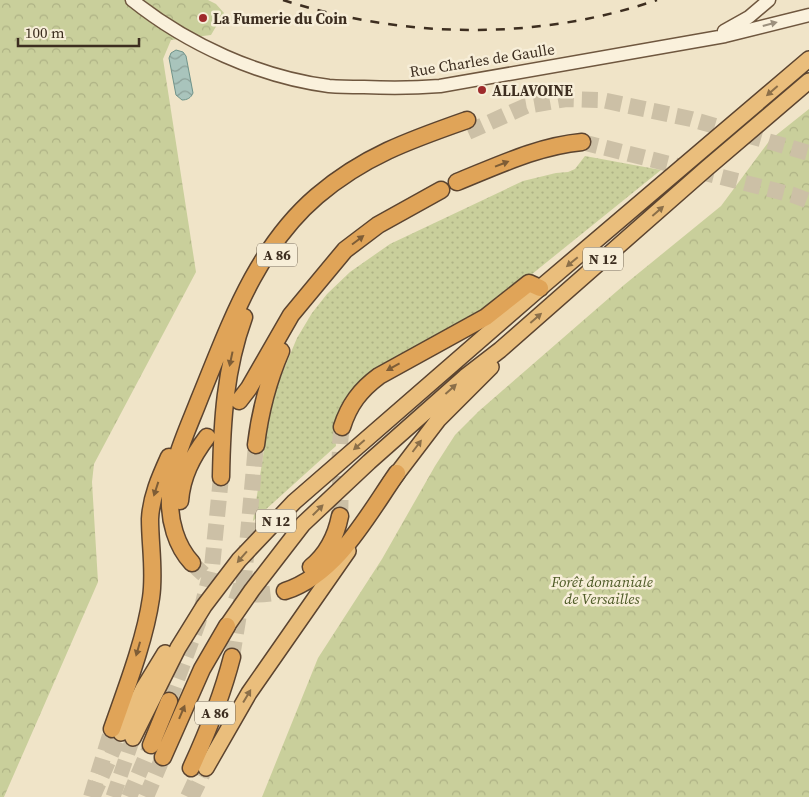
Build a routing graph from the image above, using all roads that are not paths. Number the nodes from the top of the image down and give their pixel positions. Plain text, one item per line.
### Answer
1 (132, 0) edge
2 (769, 0) edge
3 (809, 15) edge
4 (705, 39) junction
5 (809, 59) edge
6 (809, 82) edge
7 (809, 92) edge
8 (582, 142) tunnel mouth
9 (707, 168) junction
10 (457, 182) dead end
11 (441, 190) dead end
12 (324, 275) junction
13 (540, 288) junction
14 (220, 349) junction
15 (500, 350) junction
16 (239, 401) dead end
17 (342, 428) tunnel mouth
18 (207, 437) dead end
19 (256, 445) tunnel mouth
20 (397, 473) junction
21 (221, 477) tunnel mouth
22 (340, 516) tunnel mouth
23 (227, 626) joint
24 (236, 656) tunnel mouth
25 (169, 701) tunnel mouth
26 (122, 733) joint
27 (200, 768) joint

1 - 4 main road, Rue Charles de Gaulle
2 - 4 main road, Rue Charles de Gaulle
4 -> 3 main road, Rue Charles de Gaulle
5 -> 13 highway, N 12
6 - 9 highway, N 12
7 - 9 highway
10 -> 8 highway
15 -> 9 highway, N 12
12 -> 11 highway
12 - 16 highway
12 - 19 highway
13 -> 17 highway
13 -> 26 highway, N 12
14 - 18 highway
14 -> 21 highway, A 86
14 -> 26 highway
20 -> 15 highway
23 -> 15 highway, N 12
20 - 22 highway
27 -> 20 highway
25 -> 23 highway, N 12
24 - 27 highway, A 86

